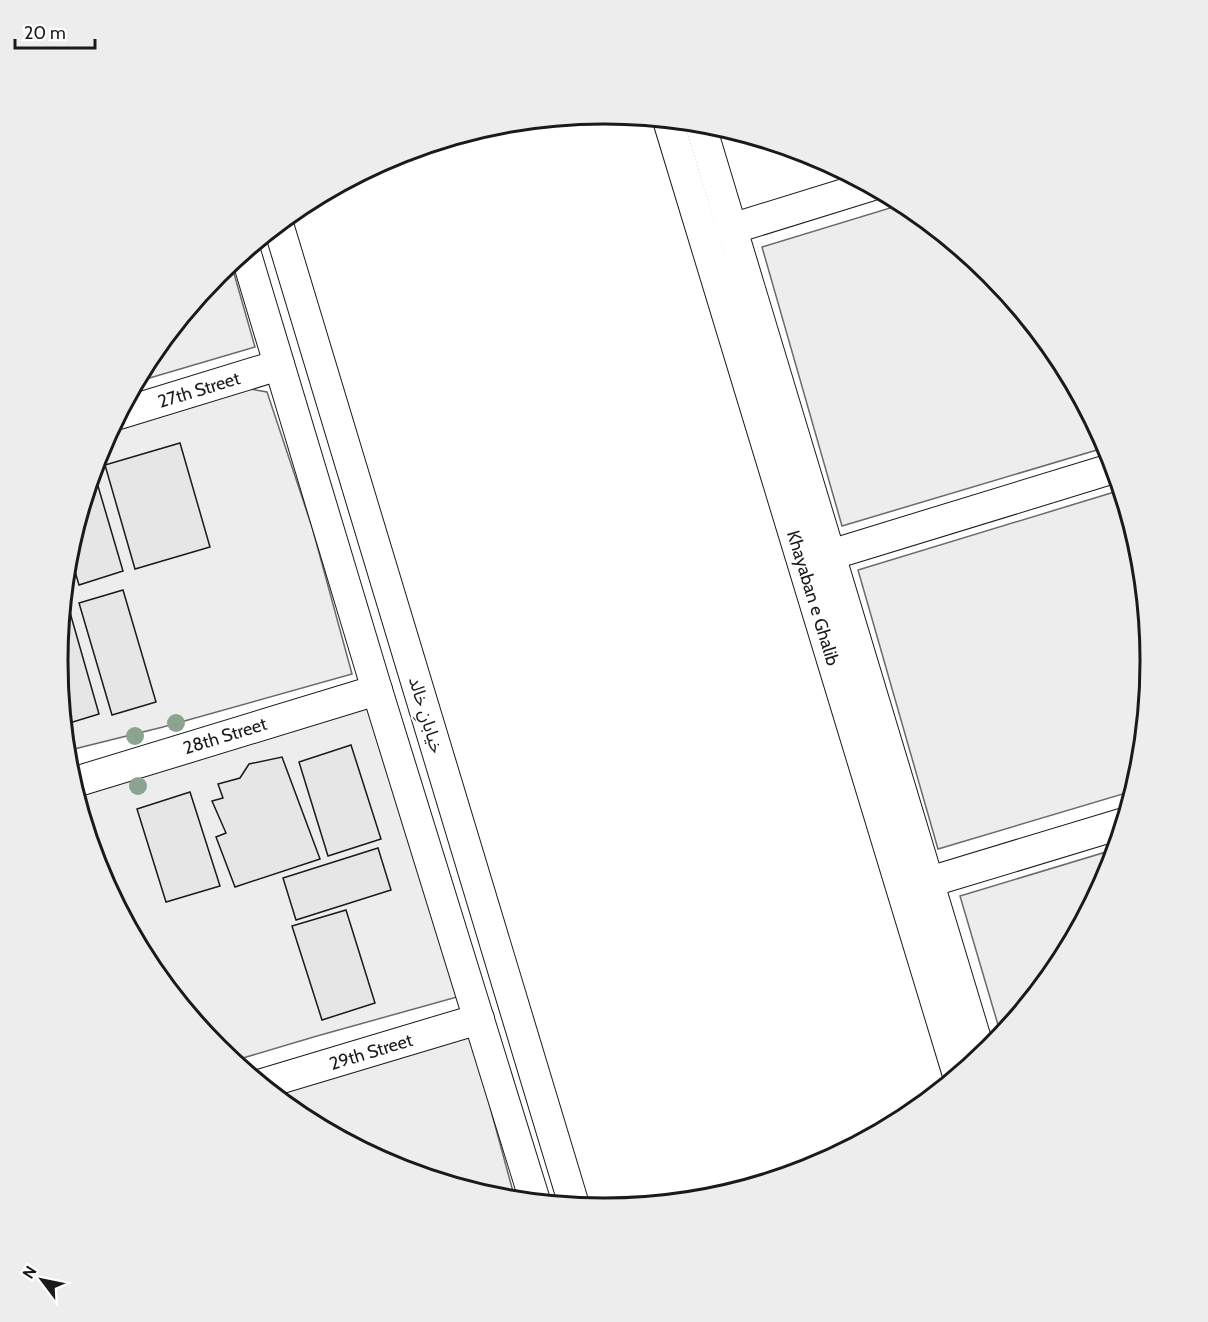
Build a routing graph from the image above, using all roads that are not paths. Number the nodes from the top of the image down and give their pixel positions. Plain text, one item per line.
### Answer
1 (671, 129) edge
2 (703, 134) edge
3 (859, 189) edge
4 (731, 229) junction
5 (281, 233) edge
6 (248, 260) edge
7 (279, 365) junction
8 (130, 411) edge
9 (1105, 471) edge
10 (830, 555) junction
11 (377, 690) junction
12 (81, 780) edge
13 (1114, 826) edge
14 (929, 882) junction
15 (479, 1019) junction
16 (978, 1045) edge
17 (955, 1066) edge
18 (270, 1081) edge
19 (532, 1193) edge
20 (571, 1196) edge

1 - 17 street, Khayaban e Ghalib
2 - 4 street, Khayaban e Ghalib
3 - 4 street
4 - 10 street, Khayaban e Ghalib
5 - 20 street, خیابانِ خالد
6 - 7 street
7 - 8 street, 27th Street
7 - 11 street
9 - 10 street
10 - 14 street, Khayaban e Ghalib
11 - 12 street, 28th Street
11 - 15 street
13 - 14 street
14 - 16 street, Khayaban e Ghalib
15 - 18 street, 29th Street
15 - 19 street

